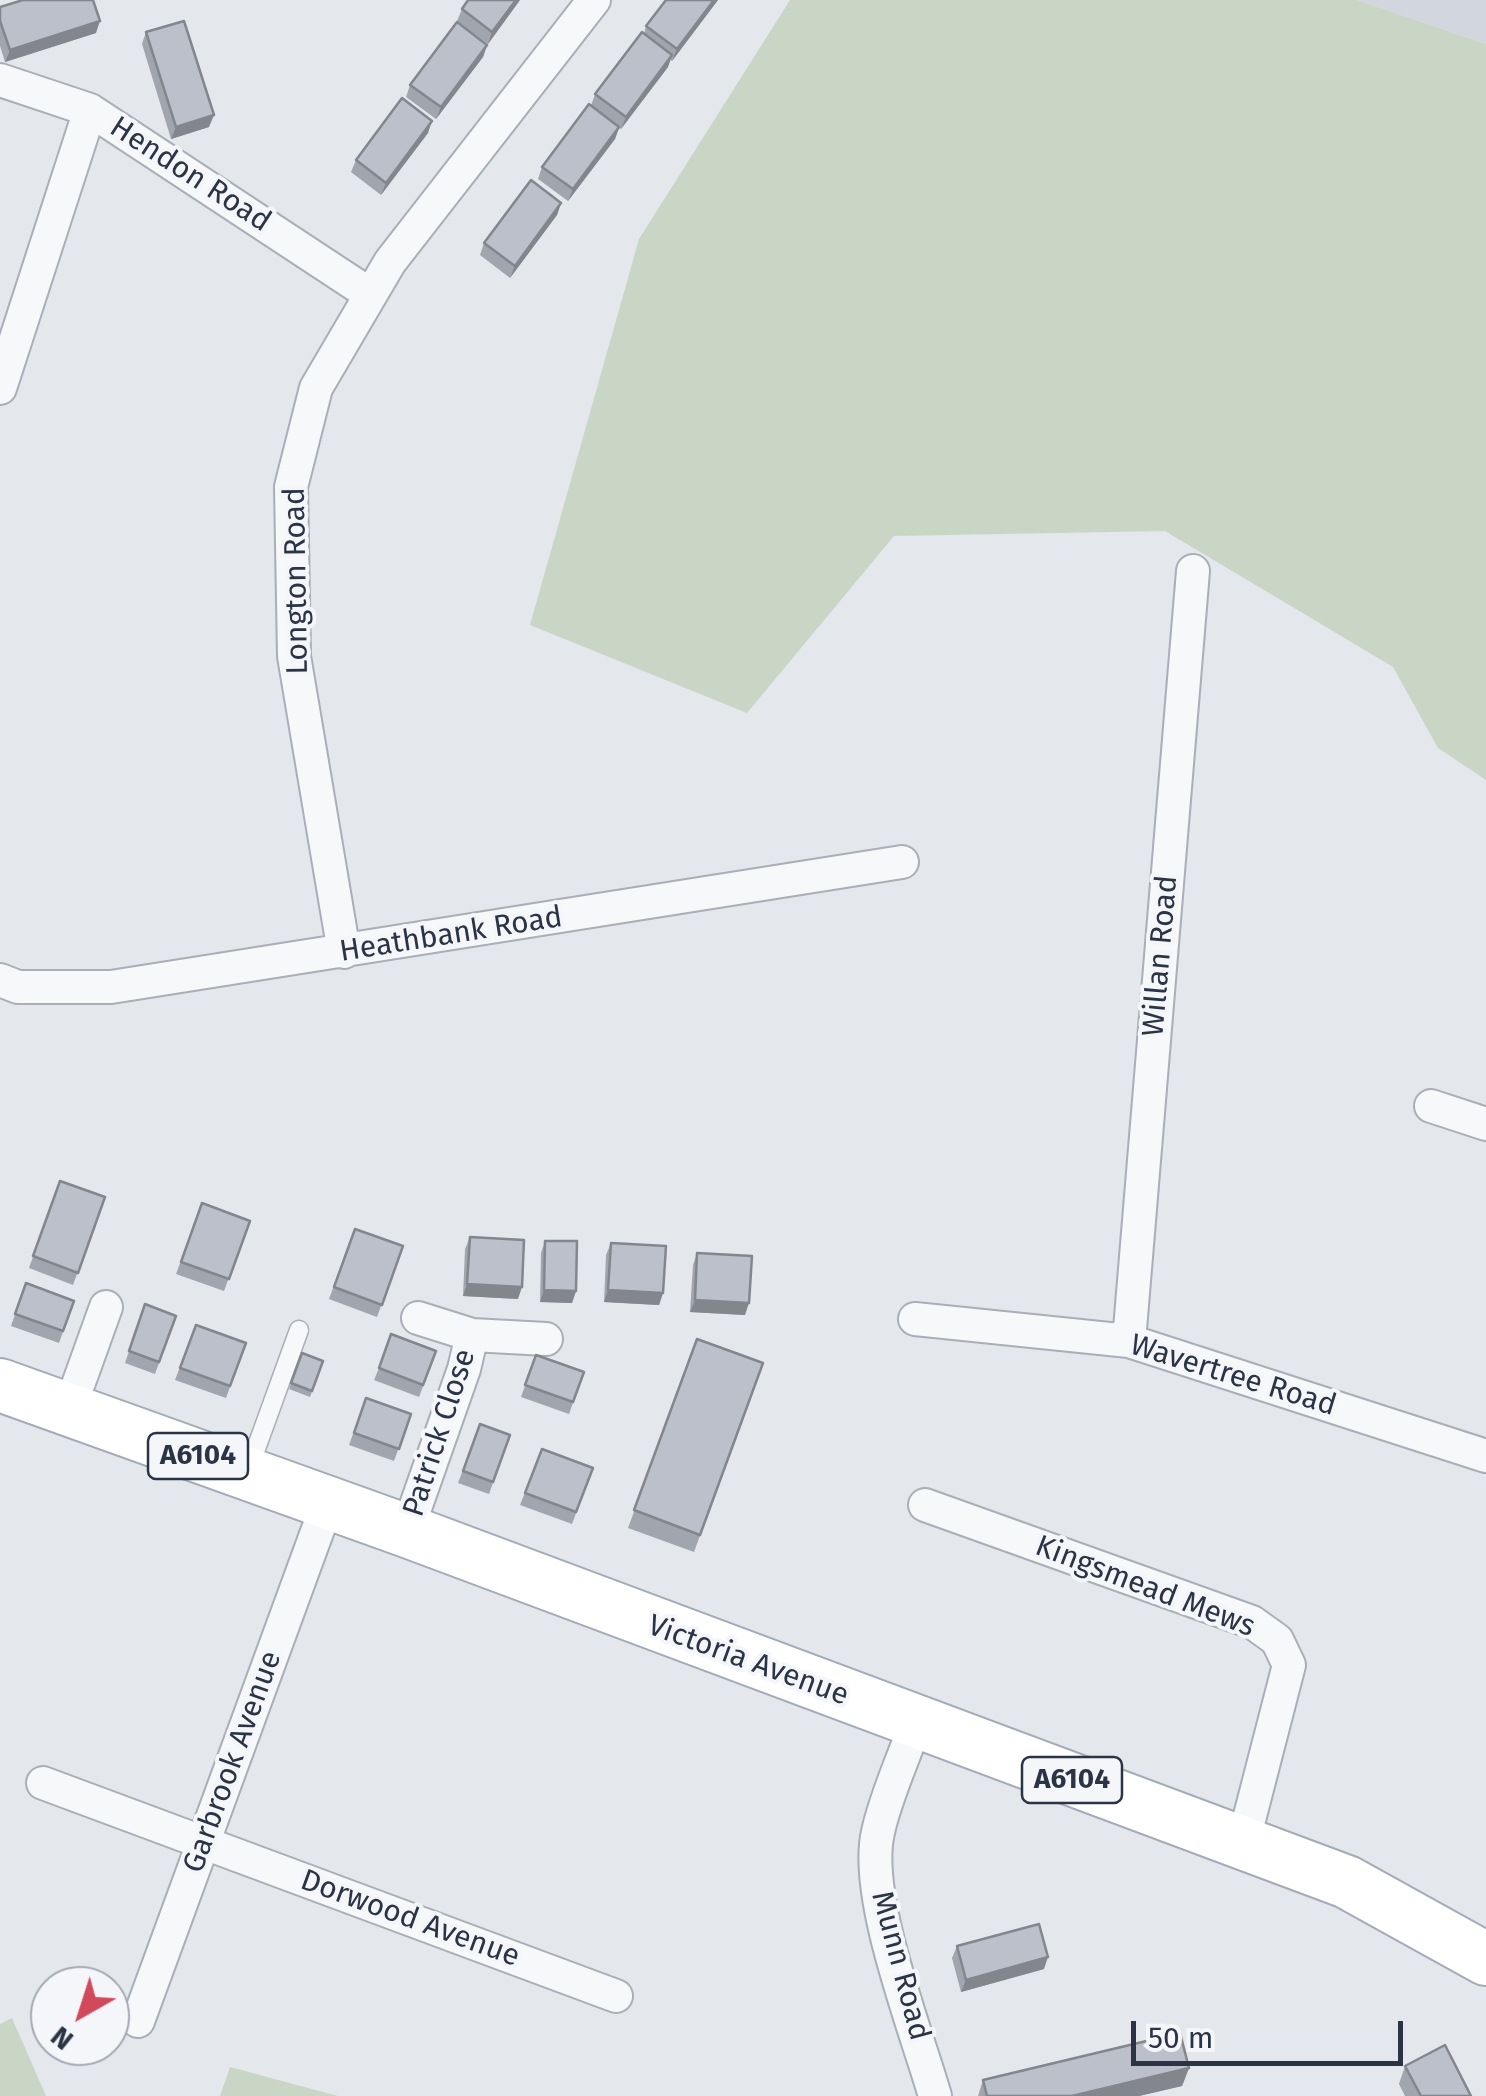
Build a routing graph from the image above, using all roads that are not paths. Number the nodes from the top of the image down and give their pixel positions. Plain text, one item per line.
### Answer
1 (594, 0) edge
2 (0, 80) edge
3 (90, 110) junction
4 (368, 293) junction
5 (0, 388) edge
6 (1193, 571) dead end
7 (902, 862) dead end
8 (344, 952) junction
9 (0, 980) edge
10 (1431, 1106) dead end
11 (1486, 1124) edge
12 (106, 1307) dead end
13 (418, 1318) dead end
14 (914, 1319) dead end
15 (299, 1330) dead end
16 (472, 1335) junction
17 (546, 1339) dead end
18 (1129, 1340) junction
19 (0, 1385) edge
20 (69, 1410) junction
21 (1486, 1456) edge
22 (247, 1473) junction
23 (328, 1502) junction
24 (925, 1505) dead end
25 (407, 1531) junction
26 (916, 1722) junction
27 (43, 1783) dead end
28 (204, 1842) junction
29 (1243, 1843) junction
30 (1486, 1959) edge
31 (616, 1996) dead end
32 (138, 2021) dead end
33 (935, 2096) edge

1 - 4 street, Longton Road
2 - 3 street, Hendon Road
3 - 4 street, Hendon Road
3 - 5 street
4 - 8 street, Longton Road
6 - 18 street, Willan Road
7 - 8 street, Heathbank Road
8 - 9 street, Heathbank Road
10 - 11 street
12 - 20 street
13 - 16 street, Patrick Close
14 - 18 street, Wavertree Road
15 - 22 lane
16 - 17 street, Patrick Close
16 - 25 street, Patrick Close
18 - 21 street, Wavertree Road
19 - 20 main road, Victoria Avenue / A6104
20 - 22 main road, Victoria Avenue / A6104
22 - 23 main road, Victoria Avenue / A6104
23 - 25 main road, Victoria Avenue / A6104
23 - 28 street, Garbrook Avenue
24 - 29 street, Kingsmead Mews
25 - 26 main road, Victoria Avenue / A6104
26 - 29 main road, Victoria Avenue / A6104
26 - 33 street, Munn Road
27 - 28 street, Dorwood Avenue
28 - 31 street, Dorwood Avenue
28 - 32 street, Garbrook Avenue
29 - 30 main road, Victoria Avenue / A6104

